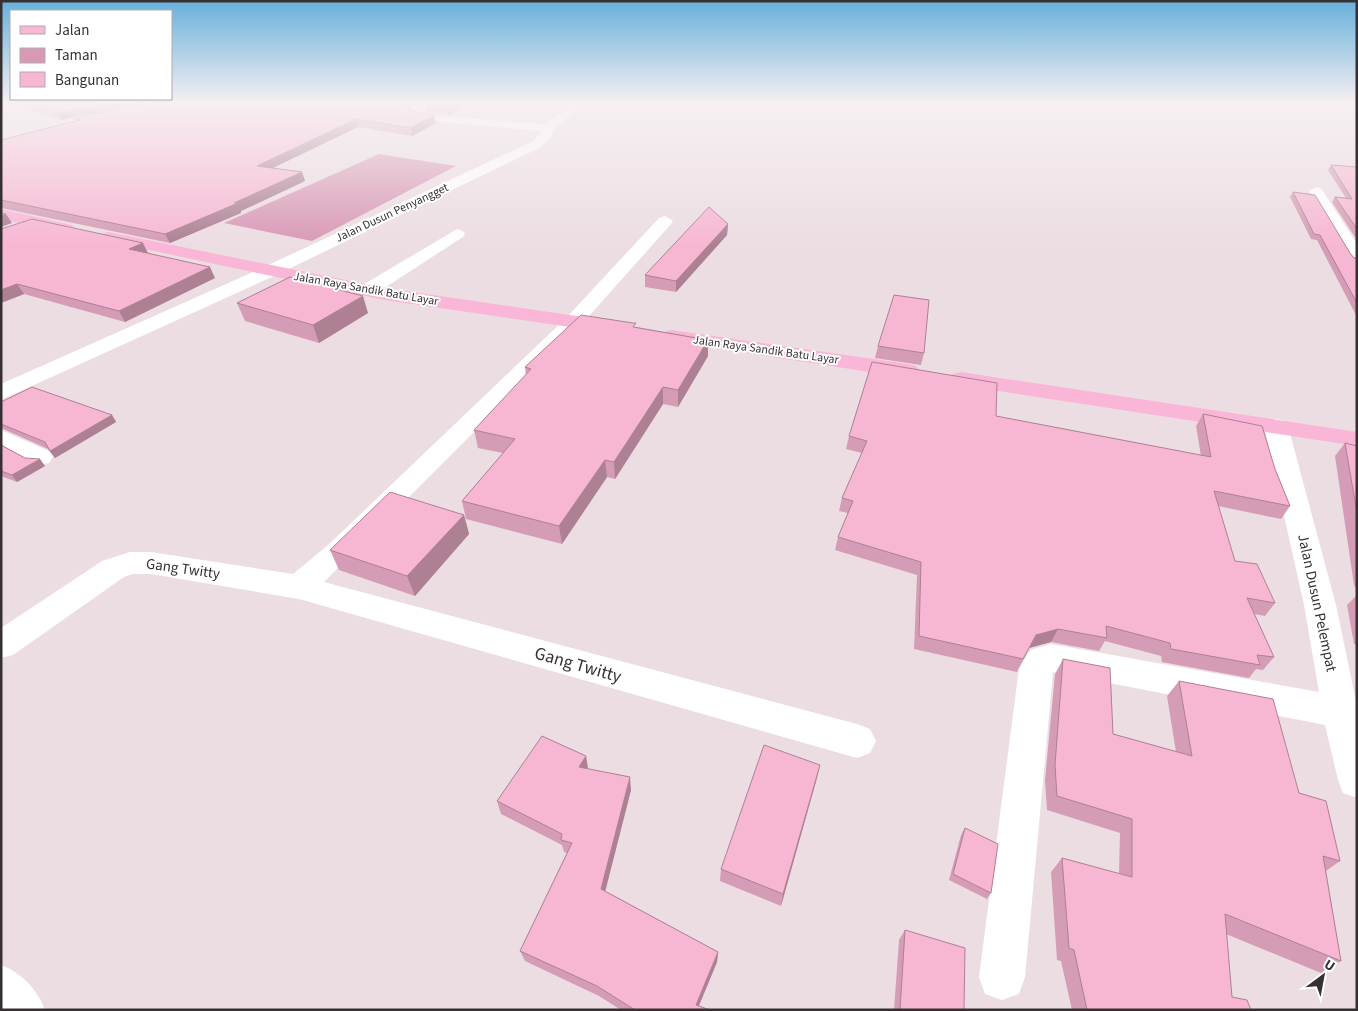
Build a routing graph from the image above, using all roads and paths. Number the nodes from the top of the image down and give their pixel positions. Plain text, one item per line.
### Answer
1 (524, 150) edge
2 (1316, 190) dead end
3 (665, 221) dead end
4 (6, 222) edge
5 (457, 234) dead end
6 (1357, 258) edge
7 (268, 272) junction
8 (368, 290) junction
9 (574, 322) junction
10 (1, 393) edge
11 (1276, 426) junction
12 (1, 437) edge
13 (1357, 439) edge
14 (40, 457) edge
15 (299, 587) junction
16 (1, 645) edge
17 (1340, 712) junction
18 (857, 741) dead end
19 (1357, 780) edge
20 (1002, 977) dead end
21 (1, 989) edge
22 (21, 1010) edge

1 - 7 street, Jalan Dusun Penyangget
2 - 6 street
3 - 9 street
4 - 7 main road, Jalan Raya Sandik Batu Layar
5 - 8 street
7 - 8 main road, Jalan Raya Sandik Batu Layar
7 - 10 street, Jalan Dusun Penyangget
8 - 9 main road, Jalan Raya Sandik Batu Layar
9 - 11 main road, Jalan Raya Sandik Batu Layar
9 - 15 street
11 - 13 main road, Jalan Raya Sandik Batu Layar
11 - 17 street, Jalan Dusun Pelempat
12 - 14 street
15 - 16 street, Gang Twitty
15 - 18 street, Gang Twitty
17 - 19 street, Jalan Dusun Pelempat
17 - 20 street
21 - 22 street

